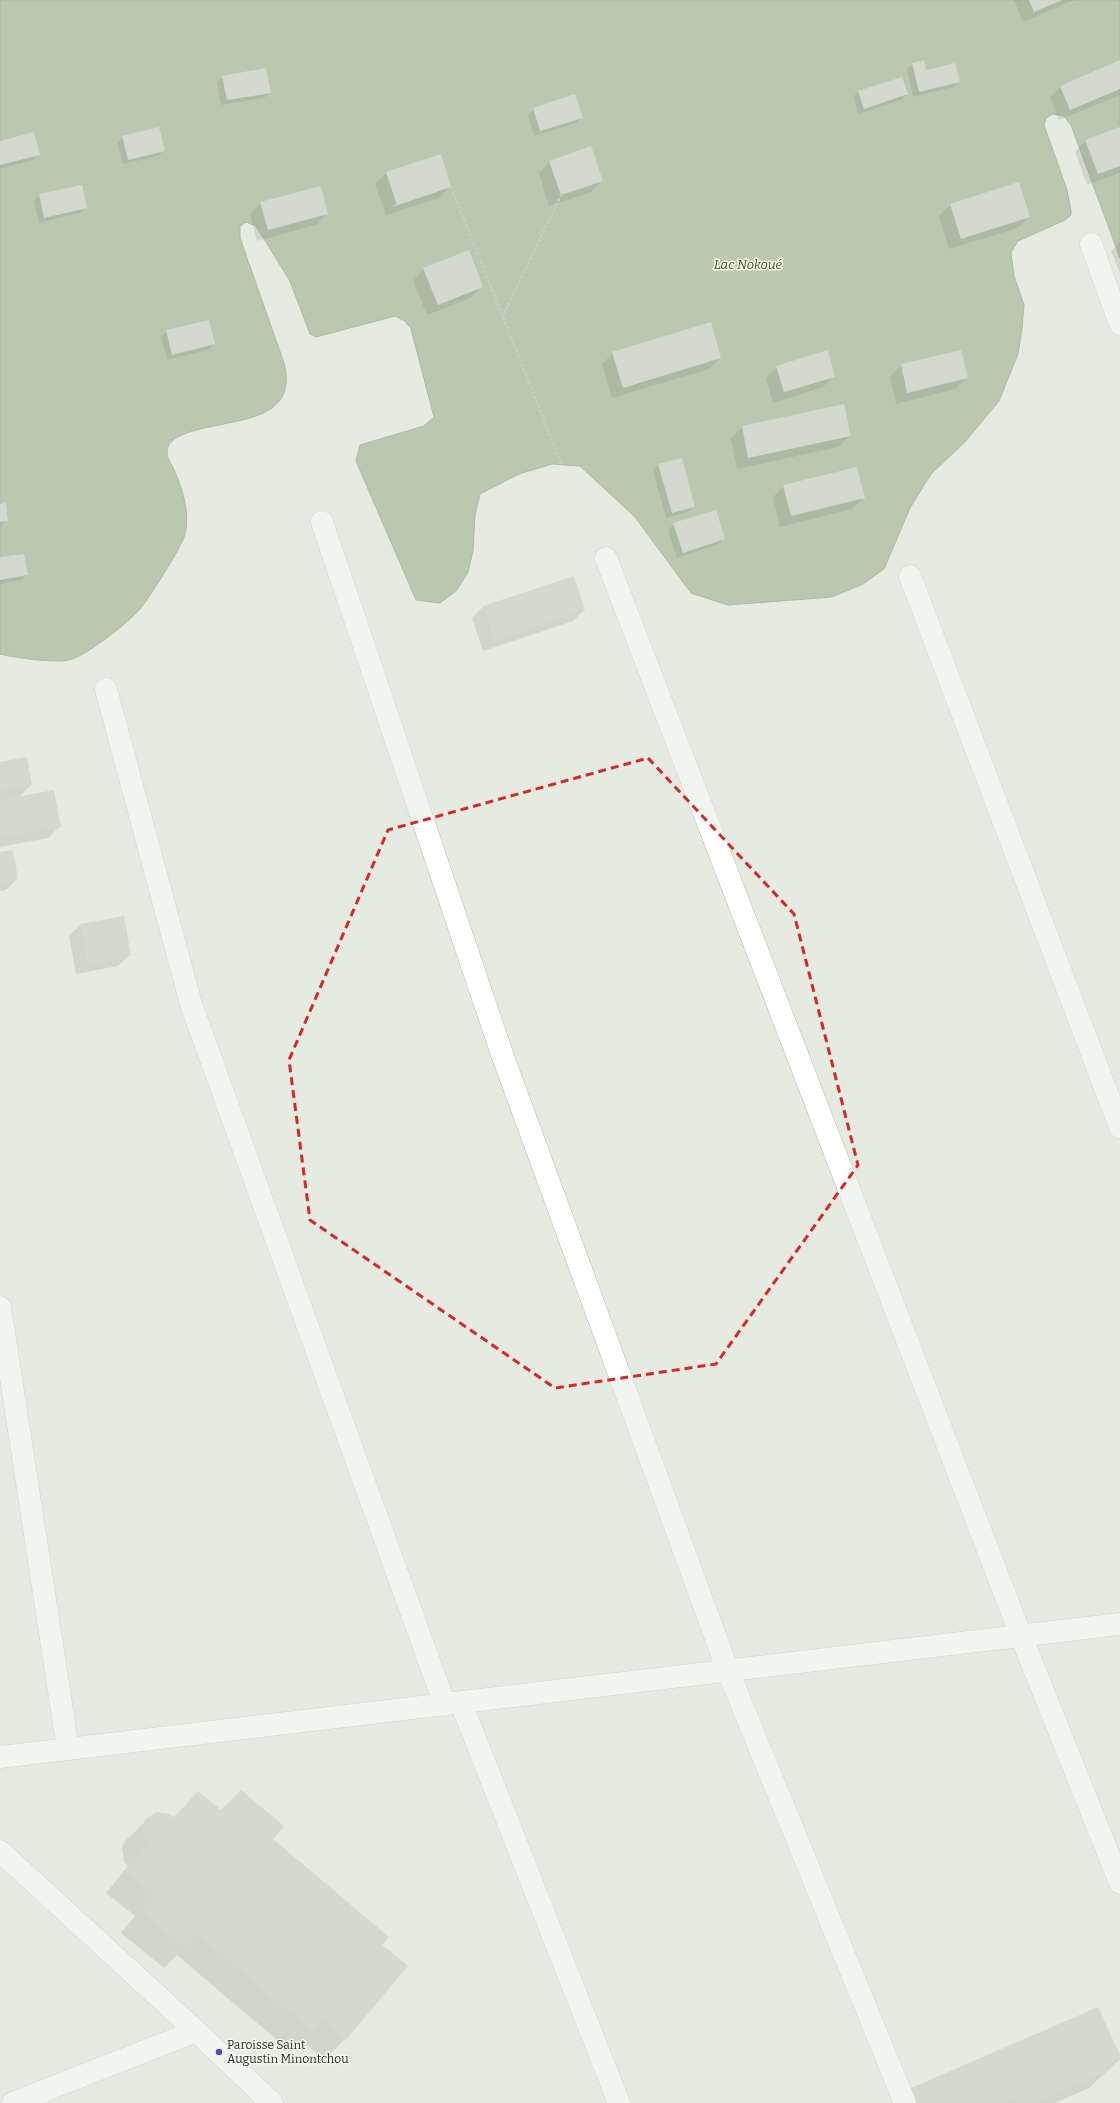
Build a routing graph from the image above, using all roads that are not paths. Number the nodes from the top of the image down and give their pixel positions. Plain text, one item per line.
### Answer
1 (1091, 244) dead end
2 (1120, 324) edge
3 (322, 522) dead end
4 (606, 558) dead end
5 (910, 576) dead end
6 (106, 689) dead end
7 (1120, 1127) edge
8 (0, 1307) edge
9 (1120, 1624) edge
10 (1022, 1636) junction
11 (728, 1671) junction
12 (453, 1704) junction
13 (68, 1749) junction
14 (0, 1757) edge
15 (0, 1851) edge
16 (1120, 1882) edge
17 (196, 2031) junction
18 (13, 2103) edge
19 (272, 2103) edge
20 (619, 2103) edge
21 (905, 2103) edge

1 - 2 street
3 - 11 street
4 - 10 street
5 - 7 street
6 - 12 street
8 - 13 street
9 - 10 street
10 - 11 street
10 - 16 street
11 - 12 street
11 - 21 street
12 - 13 street
12 - 20 street
13 - 14 street
15 - 17 street
17 - 18 street
17 - 19 street

